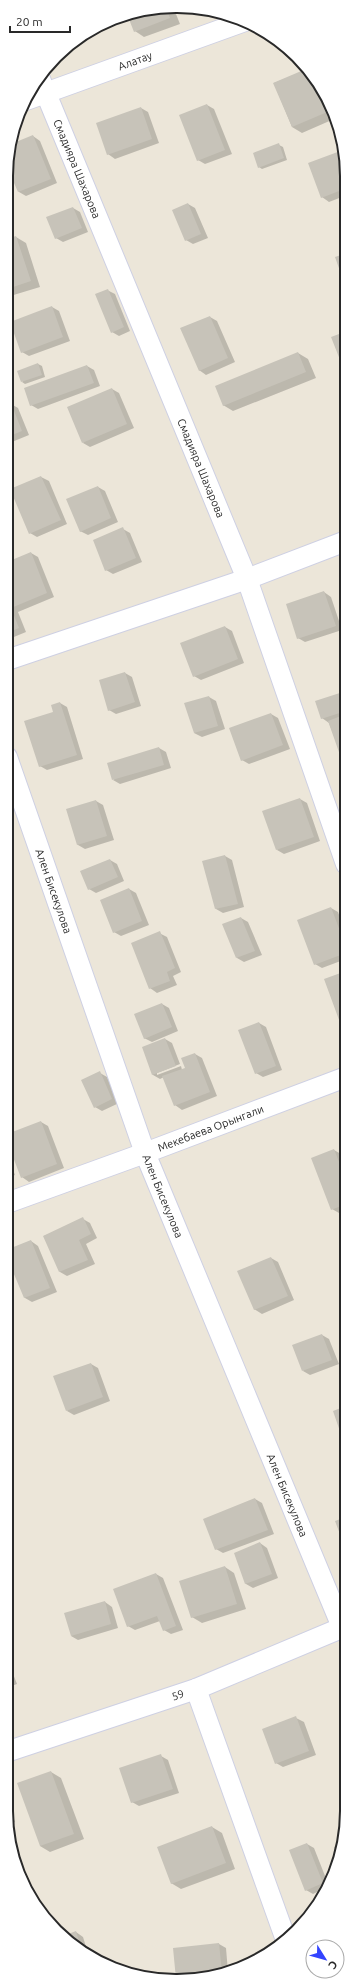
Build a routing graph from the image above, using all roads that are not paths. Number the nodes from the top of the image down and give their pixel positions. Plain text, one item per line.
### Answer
1 (237, 24) edge
2 (42, 86) edge
3 (340, 544) edge
4 (247, 579) junction
5 (13, 658) edge
6 (13, 774) edge
7 (340, 847) edge
8 (340, 1079) edge
9 (145, 1153) junction
10 (13, 1200) edge
11 (340, 1617) edge
12 (340, 1629) edge
13 (196, 1689) junction
14 (13, 1750) edge
15 (284, 1933) edge

1 - 2 street, Алатау
2 - 4 street, Смадияра Шахарова
3 - 4 street
4 - 5 street
4 - 7 street, Смадияра Шахарова
6 - 9 street, Ален Бисекулова
8 - 9 street, Мекебаева Орынгали
9 - 10 street, Мекебаева Орынгали
9 - 11 street, Ален Бисекулова
12 - 13 street, 59
13 - 14 street, 59
13 - 15 street

